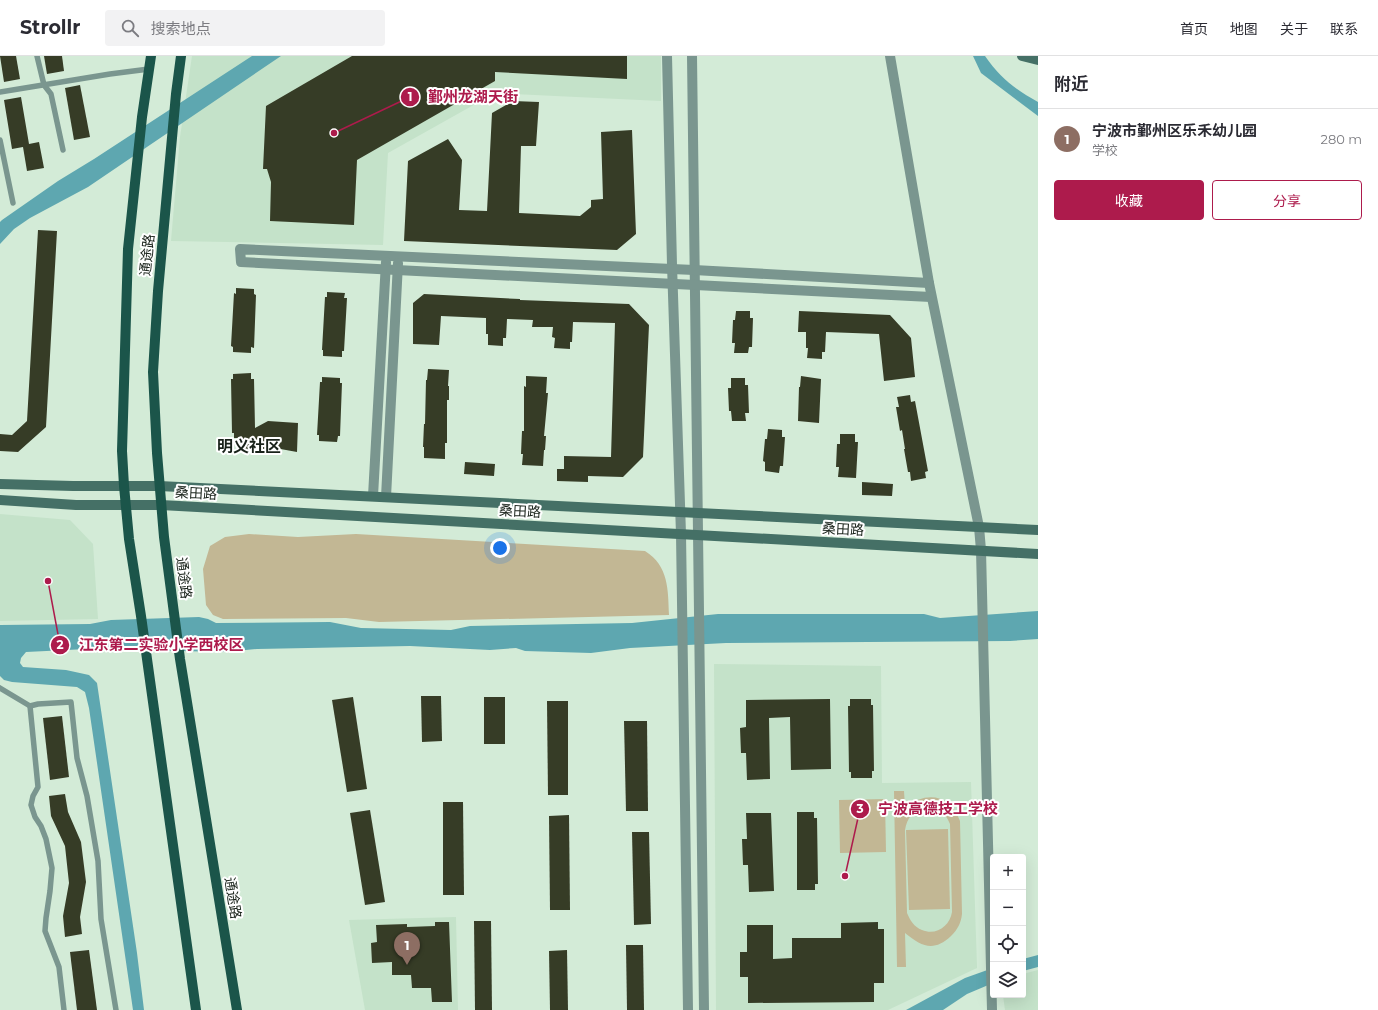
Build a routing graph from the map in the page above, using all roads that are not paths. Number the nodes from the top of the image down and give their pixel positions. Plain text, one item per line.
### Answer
1 (38, 56) edge
2 (151, 56) edge
3 (181, 56) edge
4 (667, 56) edge
5 (692, 56) edge
6 (890, 56) edge
7 (1022, 56) edge
8 (1038, 60) edge
9 (149, 69) junction
10 (44, 85) junction
11 (0, 92) edge
12 (0, 140) edge
13 (63, 150) dead end
14 (13, 203) dead end
15 (386, 256) junction
16 (398, 257) junction
17 (386, 269) junction
18 (398, 270) junction
19 (672, 270) junction
20 (694, 270) junction
21 (929, 283) junction
22 (673, 284) junction
23 (695, 285) junction
24 (932, 297) junction
25 (0, 484) edge
26 (124, 486) junction
27 (159, 486) junction
28 (373, 496) junction
29 (386, 497) junction
30 (0, 500) edge
31 (126, 505) junction
32 (161, 505) junction
33 (681, 512) junction
34 (698, 513) junction
35 (979, 527) junction
36 (1034, 530) edge
37 (681, 534) junction
38 (698, 535) junction
39 (981, 550) junction
40 (1034, 554) edge
41 (0, 688) edge
42 (30, 706) junction
43 (64, 1010) edge
44 (116, 1010) edge
45 (196, 1010) edge
46 (237, 1010) edge
47 (688, 1010) edge
48 (704, 1010) edge
49 (992, 1010) edge

1 - 10 lane
2 - 9 main road
3 - 27 main road, 通途路
4 - 19 street
5 - 20 street
6 - 21 street
7 - 8 main road
9 - 10 lane
9 - 26 main road, 通途路
10 - 11 lane
10 - 13 lane
12 - 14 lane
15 - 16 street
15 - 17 street
15 - 17 street
16 - 18 street
16 - 19 street
17 - 18 street
17 - 28 street
18 - 22 street
18 - 29 street
19 - 20 street
19 - 22 street
20 - 21 street
20 - 23 street
21 - 24 street
22 - 23 street
22 - 33 street
23 - 24 street
23 - 34 street
24 - 35 street
25 - 26 main road, 桑田路
26 - 27 main road, 桑田路
26 - 31 main road, 通途路
27 - 28 main road, 桑田路
27 - 32 main road, 通途路
28 - 29 main road, 桑田路
29 - 33 main road, 桑田路
30 - 31 main road, 桑田路
31 - 32 main road, 桑田路
31 - 45 main road, 通途路
32 - 37 main road, 桑田路
32 - 46 main road, 通途路
33 - 34 main road, 桑田路
33 - 37 street
34 - 35 main road, 桑田路
34 - 38 street
35 - 36 main road, 桑田路
35 - 39 street
37 - 38 main road, 桑田路
37 - 47 street
38 - 39 main road, 桑田路
38 - 48 street
39 - 40 main road, 桑田路
39 - 49 street
41 - 42 lane
42 - 43 lane
42 - 44 lane

